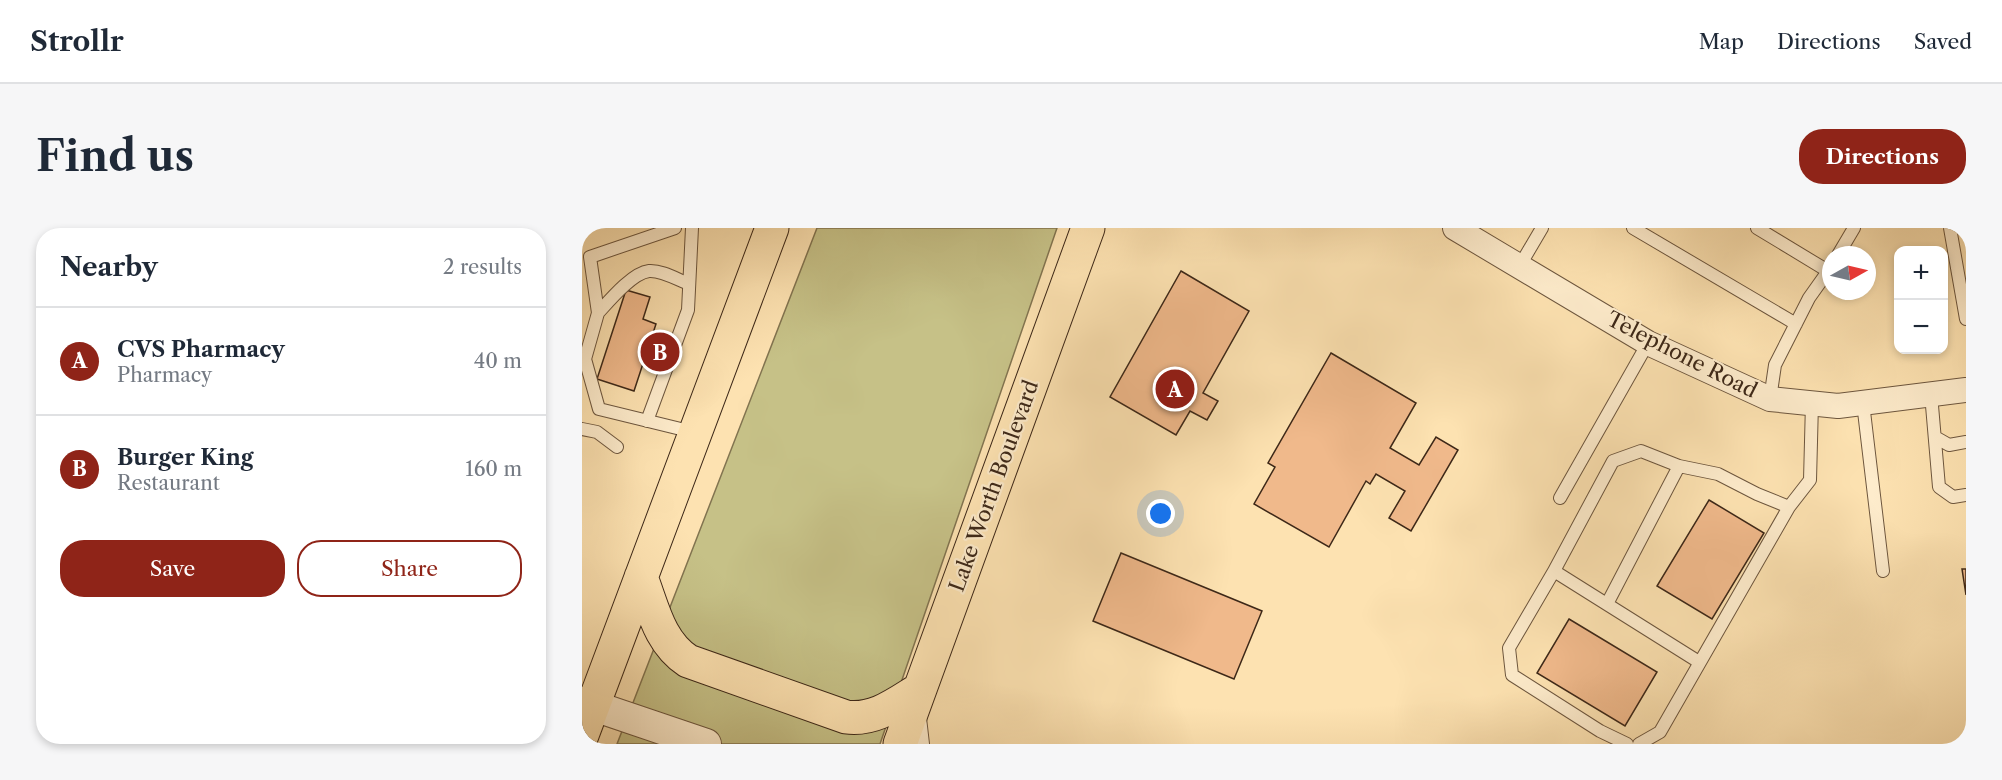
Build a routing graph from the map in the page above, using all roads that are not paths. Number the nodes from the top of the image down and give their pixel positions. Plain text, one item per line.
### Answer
1 (675, 228) edge
2 (692, 228) edge
3 (772, 228) edge
4 (1089, 228) edge
5 (1455, 228) edge
6 (1542, 228) edge
7 (1633, 228) edge
8 (1757, 228) edge
9 (1854, 228) edge
10 (1950, 228) edge
11 (1483, 236) edge
12 (1843, 246) edge
13 (1822, 265) edge
14 (1519, 267) junction
15 (1822, 280) edge
16 (690, 284) junction
17 (598, 313) junction
18 (1966, 320) edge
19 (1796, 324) junction
20 (1648, 343) junction
21 (1966, 390) edge
22 (1931, 394) junction
23 (1770, 399) junction
24 (1812, 403) junction
25 (1863, 403) junction
26 (647, 421) junction
27 (582, 429) edge
28 (694, 432) junction
29 (1935, 437) junction
30 (1966, 442) edge
31 (617, 447) dead end
32 (1679, 466) junction
33 (1966, 495) edge
34 (1560, 498) dead end
35 (1789, 507) junction
36 (1554, 571) junction
37 (1883, 571) dead end
38 (641, 577) junction
39 (1607, 604) junction
40 (1699, 663) junction
41 (920, 688) junction
42 (585, 714) edge
43 (706, 744) edge
44 (900, 744) edge
45 (923, 744) edge
46 (1627, 744) edge
47 (1639, 744) edge

1 - 17 lane
2 - 16 lane
3 - 28 highway
4 - 41 highway, Lake Worth Boulevard
5 - 11 street, Telephone Road
6 - 14 lane
7 - 19 lane
8 - 13 lane
9 - 12 lane
10 - 18 lane
11 - 14 street, Telephone Road
14 - 20 street, Telephone Road
15 - 19 lane
16 - 17 lane
16 - 26 lane
17 - 26 lane
19 - 23 lane
20 - 23 street, Telephone Road
20 - 34 lane
21 - 22 street, Telephone Road
22 - 25 street, Telephone Road
22 - 29 lane
23 - 24 street, Telephone Road
24 - 25 street, Telephone Road
24 - 35 lane
25 - 37 lane
26 - 28 lane
27 - 31 lane
28 - 38 highway
29 - 30 lane
29 - 33 lane
32 - 35 lane
32 - 36 lane
32 - 39 lane
35 - 40 lane
36 - 39 lane
36 - 46 lane
38 - 41 highway
38 - 42 highway
39 - 40 lane
40 - 47 lane
41 - 44 highway, Lake Worth Boulevard
41 - 45 lane
42 - 43 street

